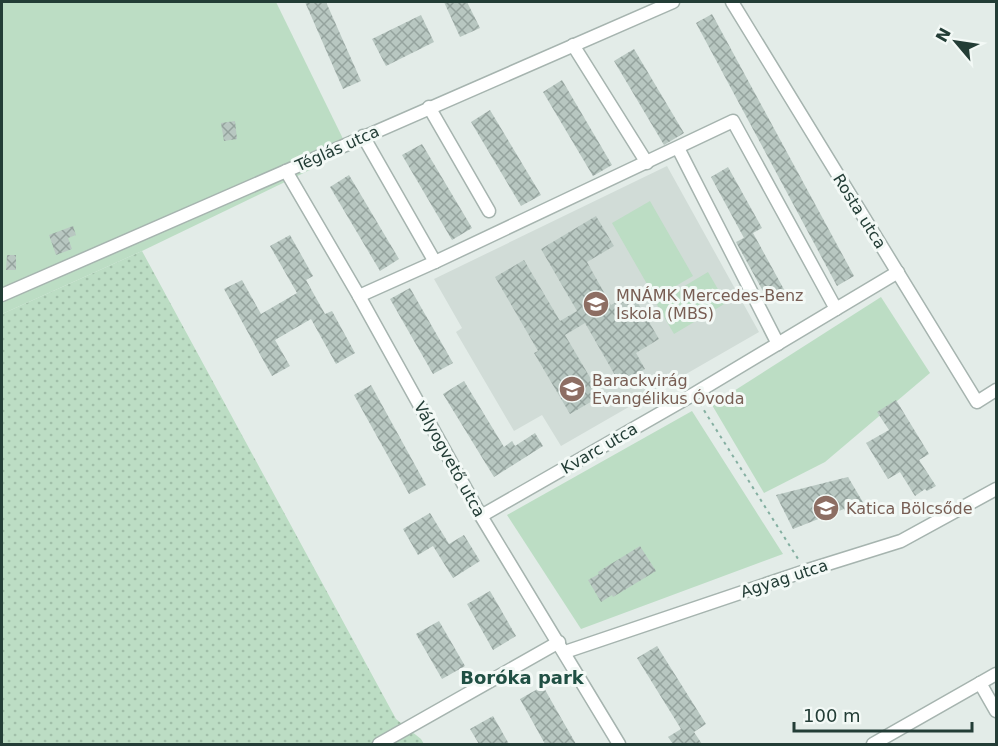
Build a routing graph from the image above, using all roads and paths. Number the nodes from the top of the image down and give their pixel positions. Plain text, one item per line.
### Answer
1 (673, 2) edge
2 (732, 2) edge
3 (573, 45) junction
4 (429, 107) junction
5 (363, 136) junction
6 (678, 148) junction
7 (646, 163) junction
8 (286, 171) junction
9 (489, 211) dead end
10 (435, 262) junction
11 (898, 272) junction
12 (2, 294) edge
13 (358, 296) junction
14 (836, 309) junction
15 (778, 344) junction
16 (996, 390) edge
17 (694, 394) junction
18 (996, 489) edge
19 (481, 516) junction
20 (805, 571) junction
21 (562, 647) junction
22 (996, 674) edge
23 (980, 683) junction
24 (996, 711) edge
25 (379, 744) edge
26 (619, 744) edge
27 (873, 744) edge

1 - 3 street, Téglás utca
2 - 11 street, Rosta utca
3 - 4 street, Téglás utca
3 - 7 street
4 - 5 street, Téglás utca
4 - 9 street
5 - 8 street, Téglás utca
5 - 10 street
6 - 7 street
6 - 14 street
6 - 15 street
7 - 10 street
8 - 12 street, Téglás utca
8 - 13 street, Vályogvető utca
10 - 13 street
11 - 14 street, Kvarc utca
11 - 16 street, Rosta utca
13 - 19 street, Vályogvető utca
14 - 15 street, Kvarc utca
15 - 17 street, Kvarc utca
17 - 19 street, Kvarc utca
17 - 20 path
18 - 20 street, Agyag utca
19 - 21 street, Vályogvető utca
20 - 21 street, Agyag utca
21 - 25 street, Agyag utca
21 - 26 street, Vályogvető utca
22 - 23 street
23 - 24 street
23 - 27 street

